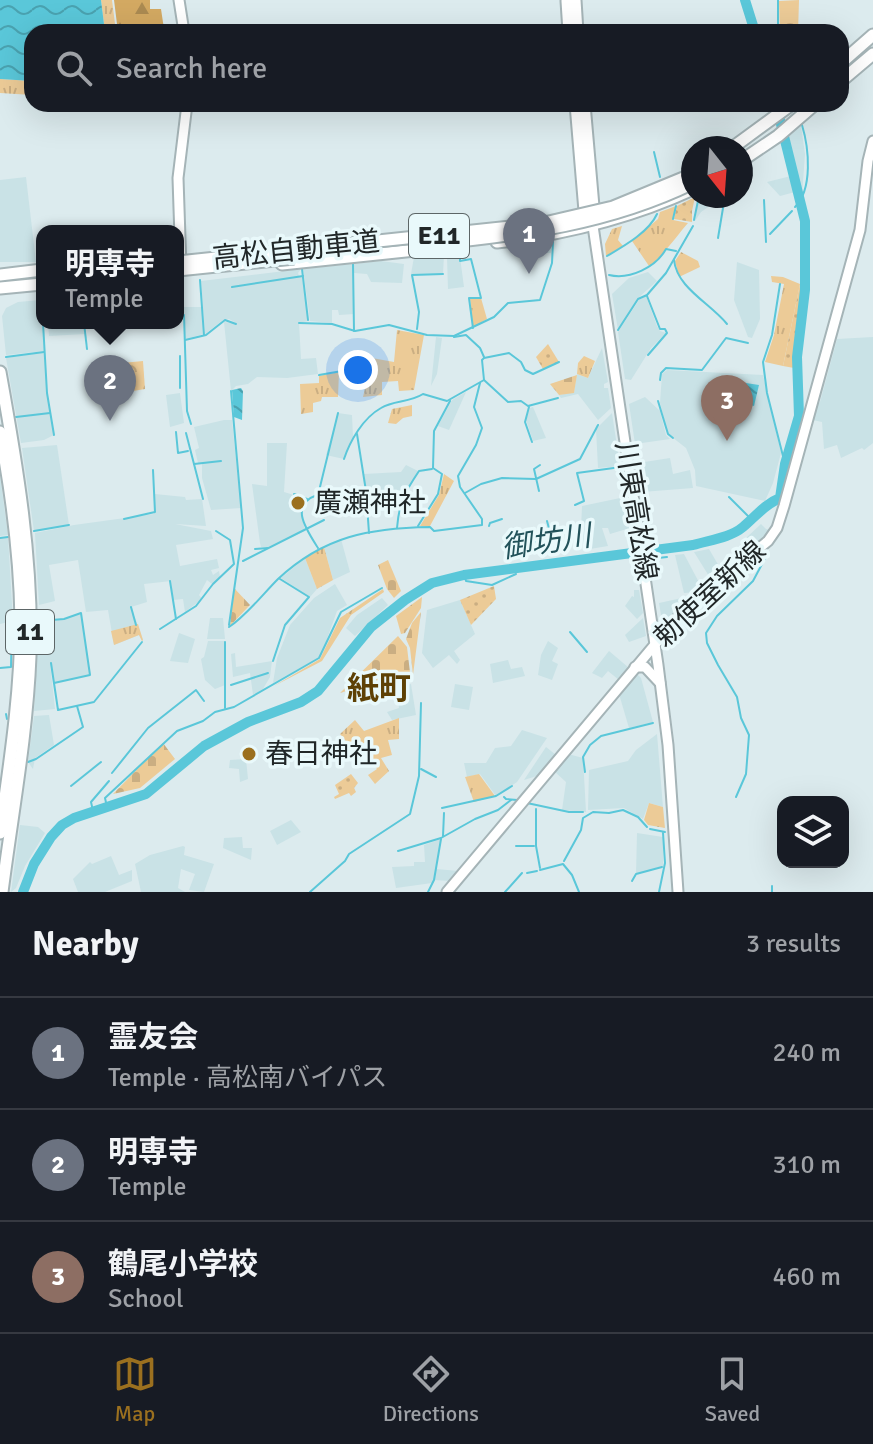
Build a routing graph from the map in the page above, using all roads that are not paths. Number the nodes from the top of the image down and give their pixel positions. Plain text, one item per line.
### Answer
1 (179, 0) edge
2 (567, 0) edge
3 (575, 0) edge
4 (183, 24) edge
5 (568, 24) edge
6 (576, 24) edge
7 (873, 37) edge
8 (873, 52) edge
9 (849, 57) edge
10 (849, 72) edge
11 (186, 112) edge
12 (577, 112) edge
13 (584, 112) edge
14 (783, 112) edge
15 (783, 112) edge
16 (798, 112) edge
17 (806, 112) edge
18 (751, 136) edge
19 (751, 136) edge
20 (873, 141) edge
21 (753, 148) edge
22 (753, 151) edge
23 (681, 177) edge
24 (681, 177) edge
25 (681, 190) edge
26 (681, 193) edge
27 (590, 210) junction
28 (179, 225) edge
29 (593, 226) junction
30 (184, 265) edge
31 (184, 265) edge
32 (184, 266) edge
33 (184, 266) edge
34 (36, 273) edge
35 (1, 276) edge
36 (36, 285) edge
37 (36, 290) edge
38 (2, 293) edge
39 (0, 372) edge
40 (0, 432) edge
41 (651, 613) junction
42 (671, 624) junction
43 (655, 643) junction
44 (635, 667) junction
45 (660, 684) junction
46 (0, 833) edge
47 (2, 892) edge
48 (447, 892) edge
49 (678, 892) edge

1 - 4 main road
2 - 5 highway
3 - 6 highway
7 - 9 highway
8 - 10 highway
11 - 28 main road
12 - 27 highway
13 - 27 highway
14 - 18 highway
15 - 19 highway
16 - 21 highway
17 - 22 highway
20 - 42 main road, 勅使室新線
23 - 30 highway, 高松自動車道 / E11, bridge
24 - 27 highway
25 - 32 highway, 高松自動車道 / E11, bridge
26 - 29 highway
27 - 29 highway
27 - 31 highway
29 - 33 highway
29 - 41 main road, 川東高松線
34 - 35 highway
36 - 38 highway
37 - 38 highway
39 - 47 highway, 11
40 - 46 highway, 11
41 - 42 main road
41 - 43 main road, 川東高松線
42 - 43 main road, 勅使室新線
43 - 44 main road, 勅使室新線
43 - 45 main road, 川東高松線
44 - 45 main road
44 - 48 main road, 勅使室新線
45 - 49 main road, 川東高松線

